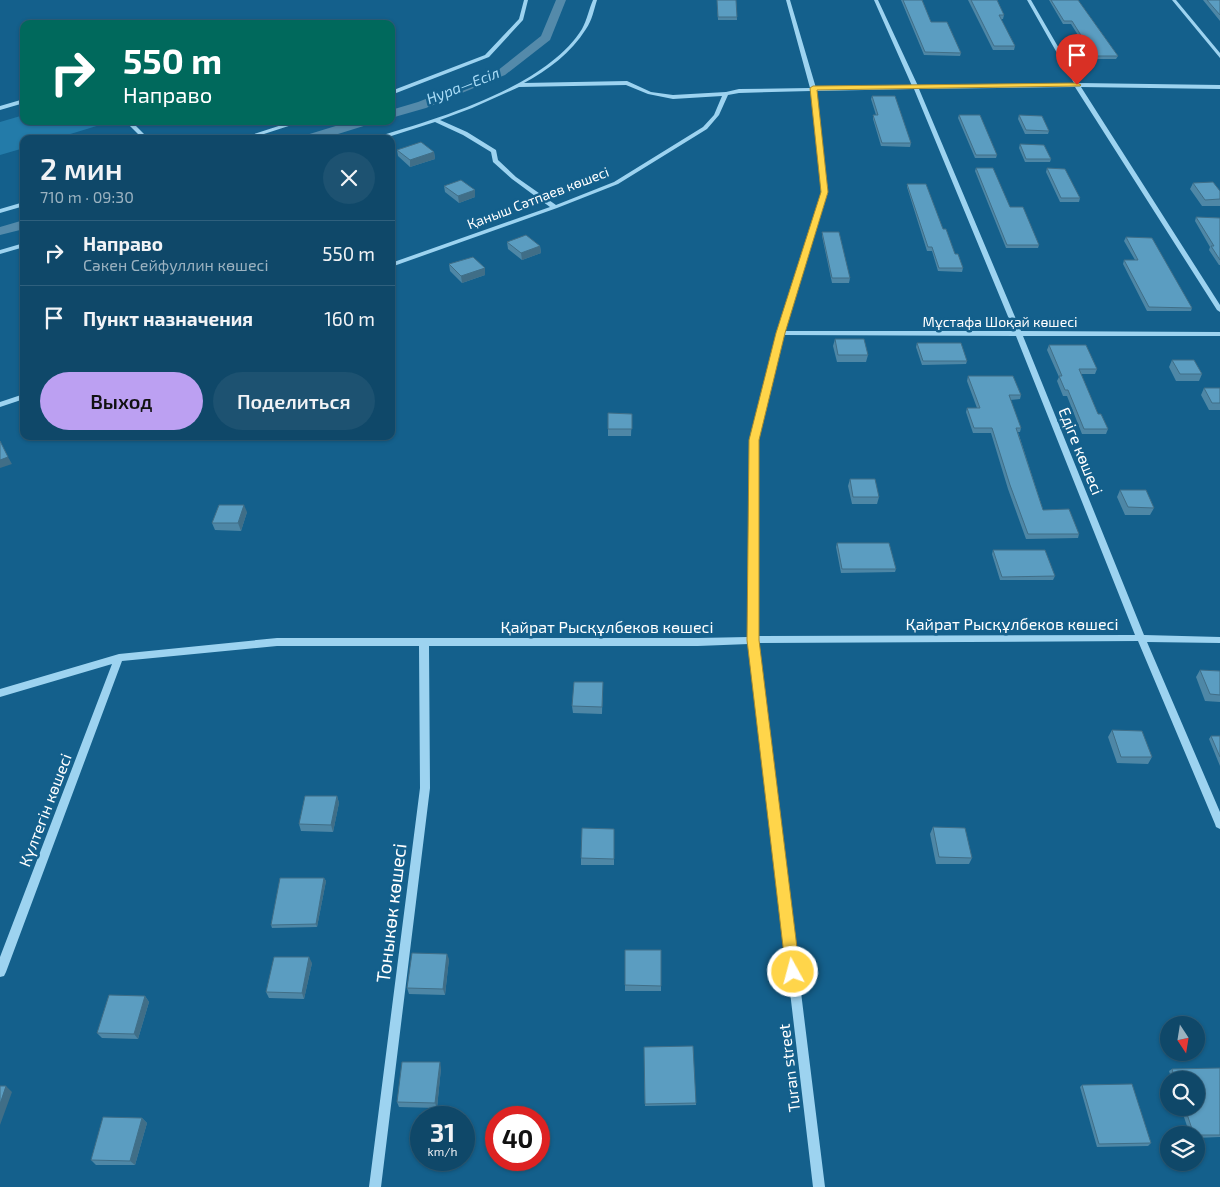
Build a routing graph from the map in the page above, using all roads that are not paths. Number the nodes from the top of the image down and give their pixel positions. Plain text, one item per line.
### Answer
1 (526, 0) edge
2 (595, 0) edge
3 (788, 0) edge
4 (876, 0) edge
5 (1028, 0) edge
6 (1174, 0) edge
7 (1220, 56) edge
8 (520, 85) junction
9 (1077, 85) junction
10 (1220, 87) edge
11 (813, 88) junction
12 (917, 88) junction
13 (395, 91) edge
14 (726, 94) junction
15 (20, 102) edge
16 (0, 108) edge
17 (434, 120) junction
18 (132, 125) edge
19 (288, 125) edge
20 (142, 135) edge
21 (255, 135) edge
22 (387, 135) edge
23 (20, 205) edge
24 (555, 207) junction
25 (0, 211) edge
26 (20, 246) edge
27 (0, 252) edge
28 (395, 265) edge
29 (1220, 310) edge
30 (780, 333) junction
31 (1220, 334) edge
32 (1020, 335) junction
33 (20, 398) edge
34 (0, 405) edge
35 (1142, 638) junction
36 (753, 640) junction
37 (1220, 640) edge
38 (424, 643) junction
39 (119, 658) junction
40 (0, 693) edge
41 (1220, 824) edge
42 (0, 972) edge
43 (375, 1187) edge
44 (819, 1187) edge

1 - 13 street
2 - 8 street
3 - 11 street, Turan street
4 - 12 street, Едіге көшесі
5 - 9 street
6 - 7 street
8 - 14 street
8 - 17 street
9 - 10 street
9 - 12 street
9 - 29 street
11 - 12 street
11 - 14 street
11 - 30 street, Turan street
12 - 32 street, Едіге көшесі
14 - 24 street, Қаныш Сәтпаев көшесі
15 - 16 street
17 - 22 street
17 - 24 street
18 - 20 street
19 - 21 street
23 - 25 street
24 - 28 street, Қаныш Сәтпаев көшесі
26 - 27 street
30 - 32 street, Мұстафа Шоқай көшесі
30 - 36 street, Turan street
31 - 32 street, Мұстафа Шоқай көшесі
32 - 35 street, Едіге көшесі
33 - 34 street
35 - 36 street, Қайрат Рысқұлбеков көшесі
35 - 37 street, Қайрат Рысқұлбеков көшесі
35 - 41 street, Едіге көшесі
36 - 38 street, Қайрат Рысқұлбеков көшесі
36 - 44 street, Turan street
38 - 39 street, Қайрат Рысқұлбеков көшесі
38 - 43 street, Тоныкөк көшесі
39 - 40 street, Қайрат Рысқұлбеков көшесі
39 - 42 street, Күлтегін көшесі

